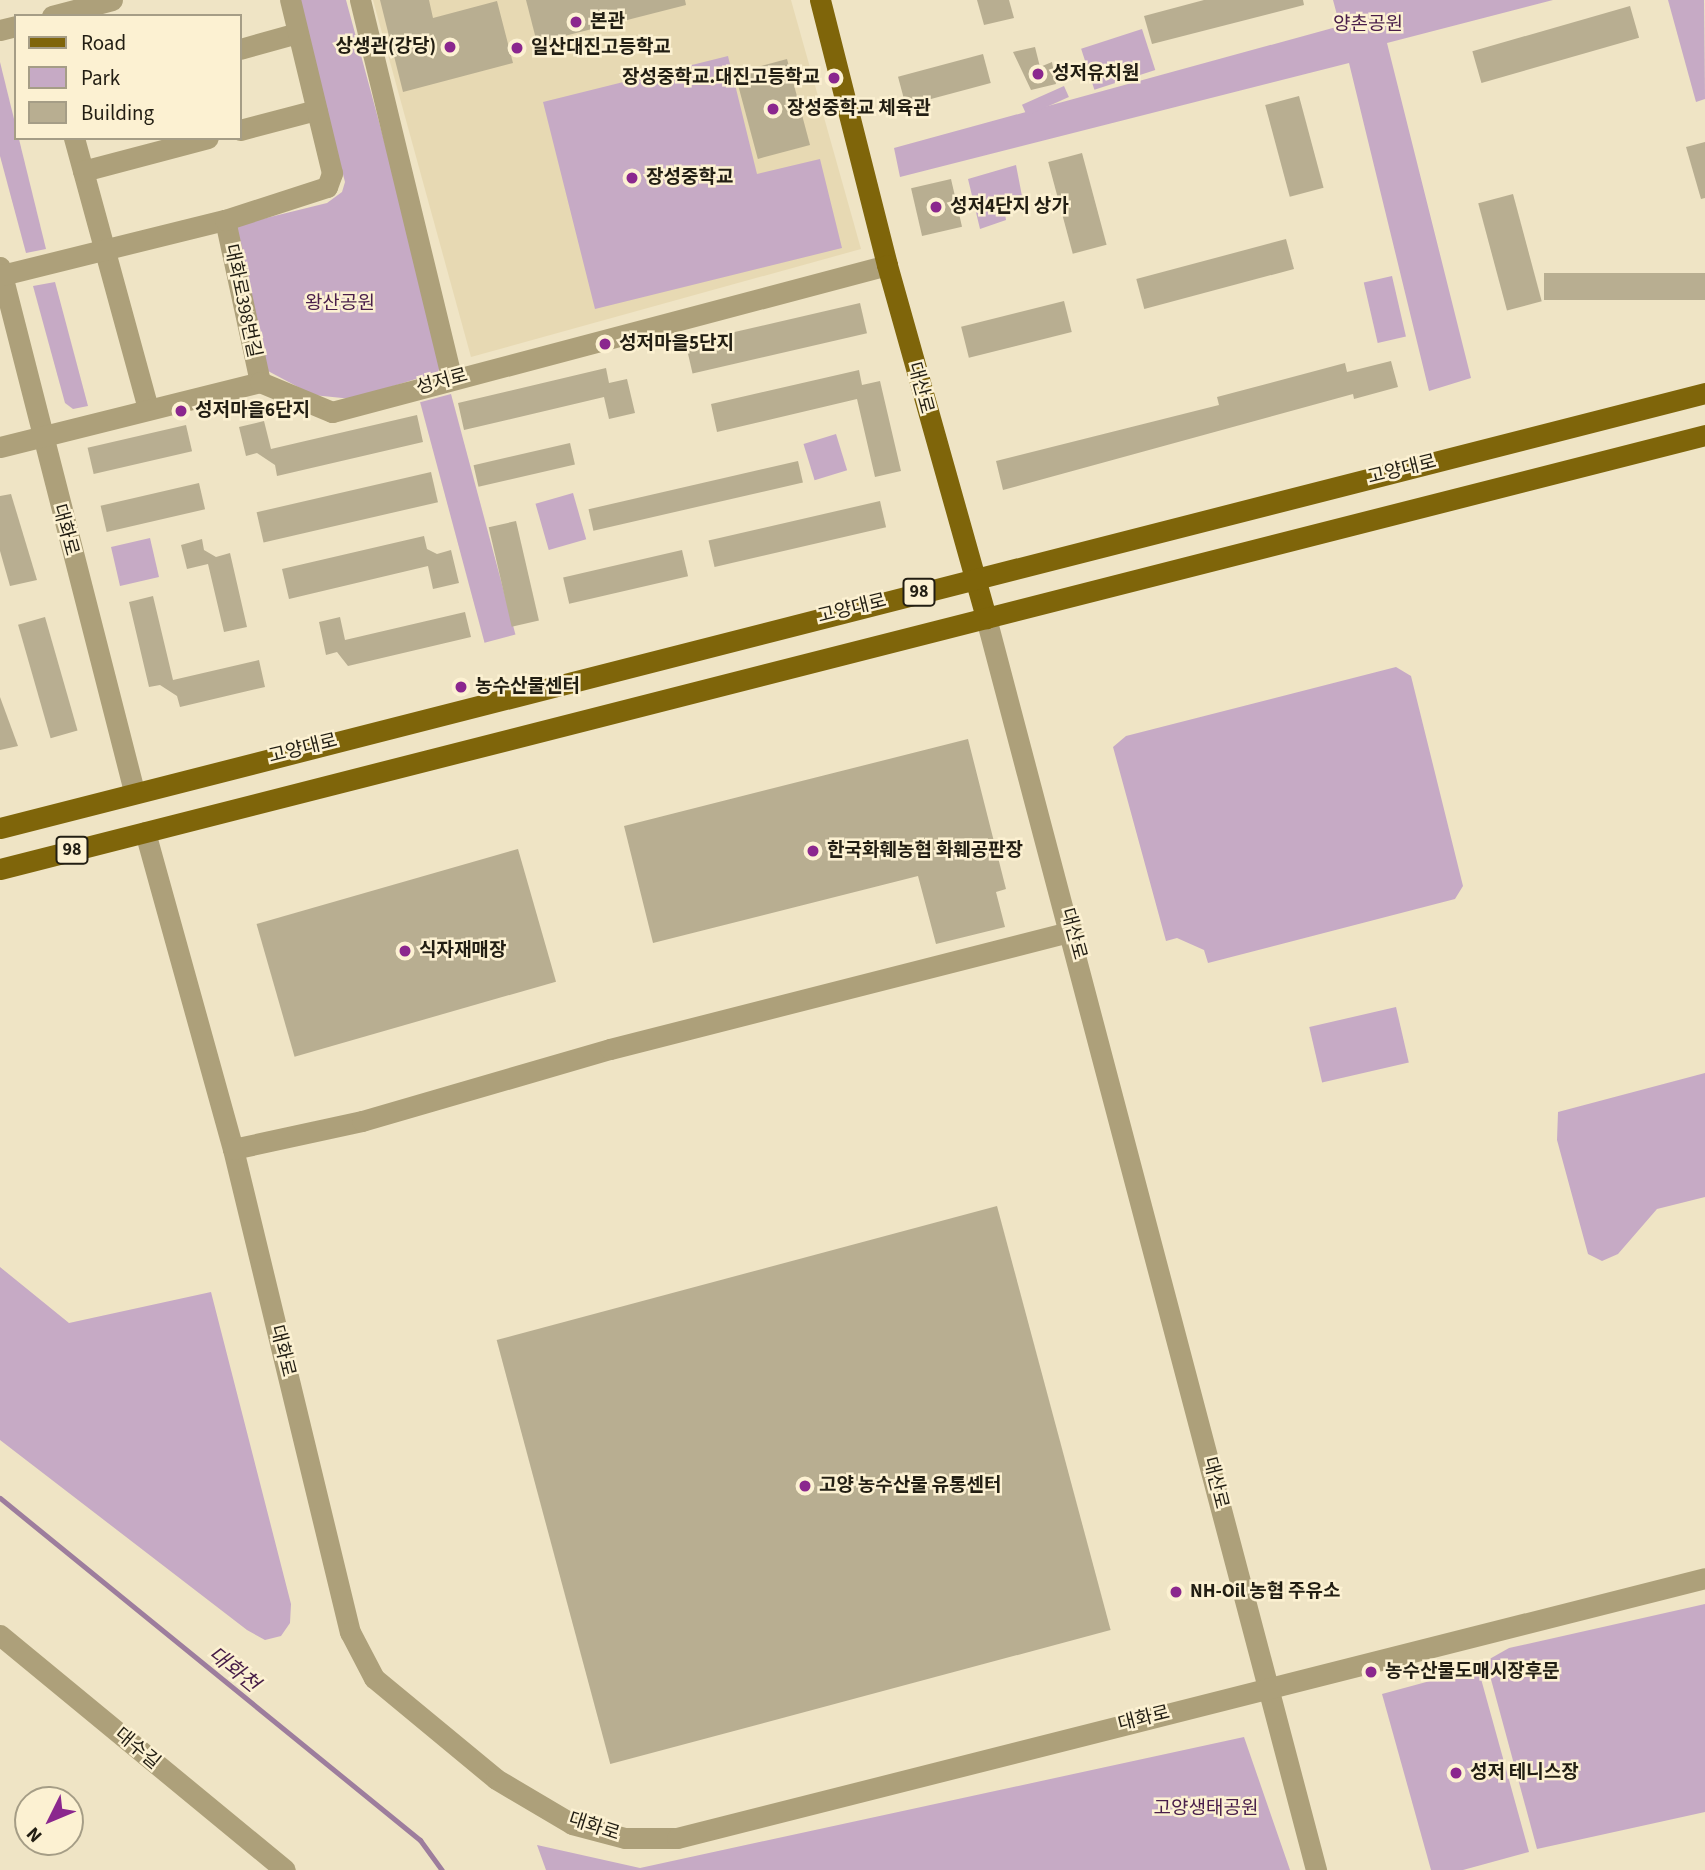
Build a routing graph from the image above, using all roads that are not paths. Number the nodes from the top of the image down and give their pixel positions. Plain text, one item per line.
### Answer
1 (112, 0) edge
2 (290, 0) edge
3 (360, 0) edge
4 (820, 0) edge
5 (60, 14) edge
6 (297, 33) junction
7 (242, 48) edge
8 (316, 110) junction
9 (242, 129) edge
10 (75, 140) edge
11 (200, 140) edge
12 (83, 171) junction
13 (225, 220) junction
14 (106, 249) junction
15 (887, 265) junction
16 (1, 271) edge
17 (452, 379) junction
18 (260, 382) junction
19 (1705, 393) edge
20 (148, 408) junction
21 (1705, 435) edge
22 (40, 437) junction
23 (0, 447) edge
24 (974, 579) junction
25 (986, 618) junction
26 (134, 792) junction
27 (0, 828) edge
28 (145, 832) junction
29 (0, 869) edge
30 (1073, 931) junction
31 (233, 1149) junction
32 (1705, 1578) edge
33 (0, 1635) edge
34 (1267, 1688) junction
35 (276, 1868) edge
36 (1316, 1870) edge

1 - 5 street
2 - 6 street, 대화로398번길
3 - 17 street
4 - 15 main road, 대산로
6 - 7 street
6 - 8 street, 대화로398번길
8 - 9 street
8 - 13 street, 대화로398번길
10 - 12 street
11 - 12 street
12 - 14 street
13 - 14 street, 대화로398번길
13 - 18 street, 대화로398번길
14 - 16 street, 대화로398번길
14 - 20 street
15 - 17 street, 성저로
15 - 24 main road, 대산로
16 - 22 street, 대화로
17 - 18 street, 성저로
18 - 20 street
19 - 24 main road, 고양대로 / 98
20 - 22 street
21 - 25 main road, 98
22 - 23 street
22 - 26 street, 대화로
24 - 25 main road, 대산로
24 - 26 main road, 고양대로 / 98
25 - 28 main road, 98
25 - 30 street, 대산로
26 - 27 main road, 고양대로 / 98
28 - 29 main road, 98
28 - 31 street, 대화로
30 - 31 street
30 - 34 street, 대산로
31 - 34 street, 대화로
32 - 34 street, 대화로
33 - 35 street, 대수길
34 - 36 street, 대산로

